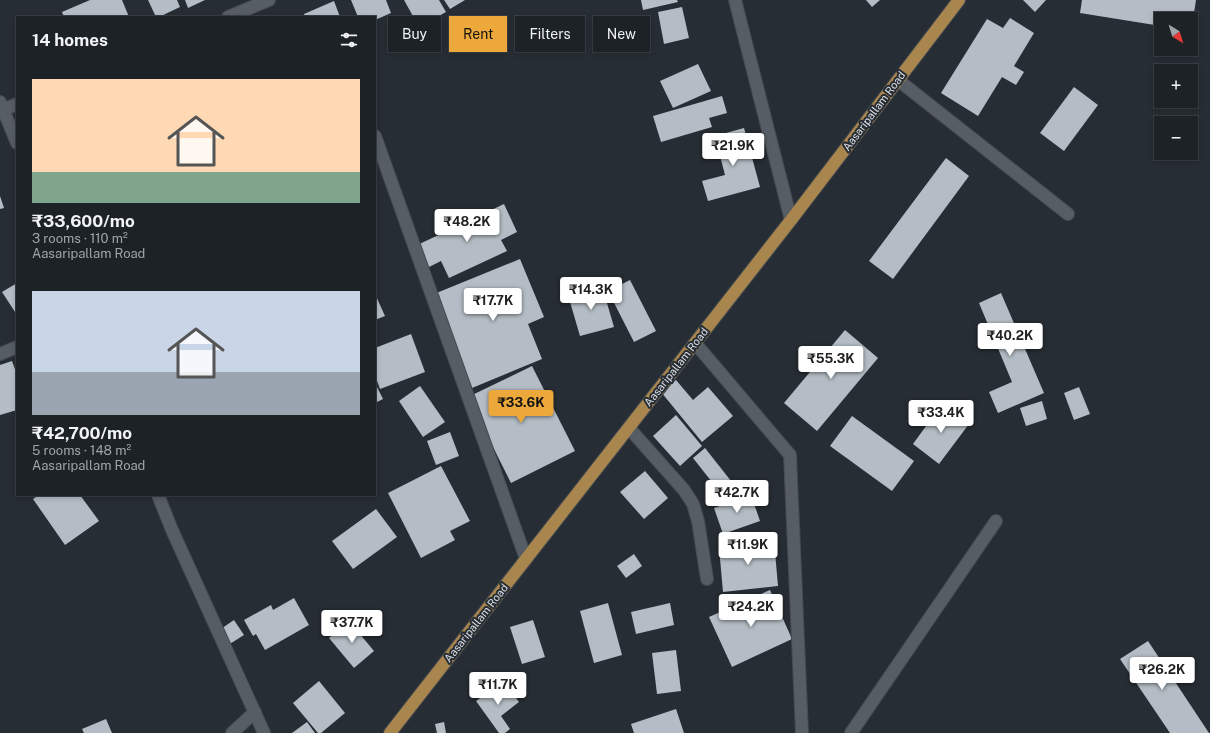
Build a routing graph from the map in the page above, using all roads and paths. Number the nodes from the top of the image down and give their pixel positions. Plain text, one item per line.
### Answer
1 (270, 0) edge
2 (735, 0) edge
3 (959, 0) edge
4 (230, 16) edge
5 (898, 80) junction
6 (16, 104) edge
7 (2, 106) edge
8 (376, 139) edge
9 (16, 141) edge
10 (1068, 214) dead end
11 (791, 220) junction
12 (695, 343) junction
13 (16, 347) edge
14 (0, 354) edge
15 (629, 428) junction
16 (158, 496) edge
17 (996, 521) dead end
18 (526, 559) junction
19 (707, 579) dead end
20 (255, 712) junction
21 (232, 733) edge
22 (264, 733) edge
23 (390, 733) edge
24 (802, 733) edge
25 (851, 733) edge

1 - 4 street
2 - 11 street
3 - 5 main road, Aasaripallam Road
5 - 10 street
5 - 11 main road, Aasaripallam Road
6 - 7 street
7 - 9 street
8 - 18 street
11 - 12 main road, Aasaripallam Road
12 - 15 main road, Aasaripallam Road
12 - 24 street
13 - 14 street
15 - 18 main road, Aasaripallam Road
15 - 19 street
16 - 20 street
17 - 25 street
18 - 23 main road, Aasaripallam Road
20 - 21 street
20 - 22 street

